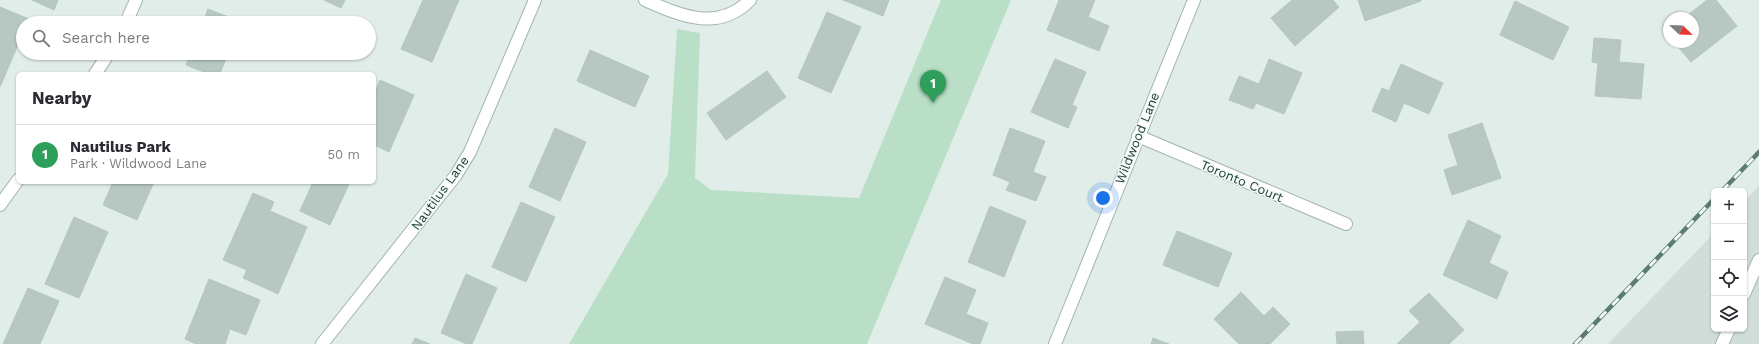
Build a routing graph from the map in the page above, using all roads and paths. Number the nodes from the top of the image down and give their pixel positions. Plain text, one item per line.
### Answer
1 (136, 0) edge
2 (535, 0) edge
3 (645, 0) edge
4 (750, 0) edge
5 (1194, 0) edge
6 (129, 16) edge
7 (104, 60) edge
8 (96, 72) edge
9 (1138, 136) junction
10 (16, 183) edge
11 (0, 205) edge
12 (1346, 224) dead end
13 (1759, 260) edge
14 (1747, 287) edge
15 (1728, 332) edge
16 (322, 344) edge
17 (1055, 344) edge
18 (1722, 344) edge

1 - 6 street
2 - 16 street, Nautilus Lane
3 - 4 street
5 - 9 street, Wildwood Lane
7 - 8 street
9 - 12 street, Toronto Court
9 - 17 street, Wildwood Lane
10 - 11 street
13 - 14 street
15 - 18 street

